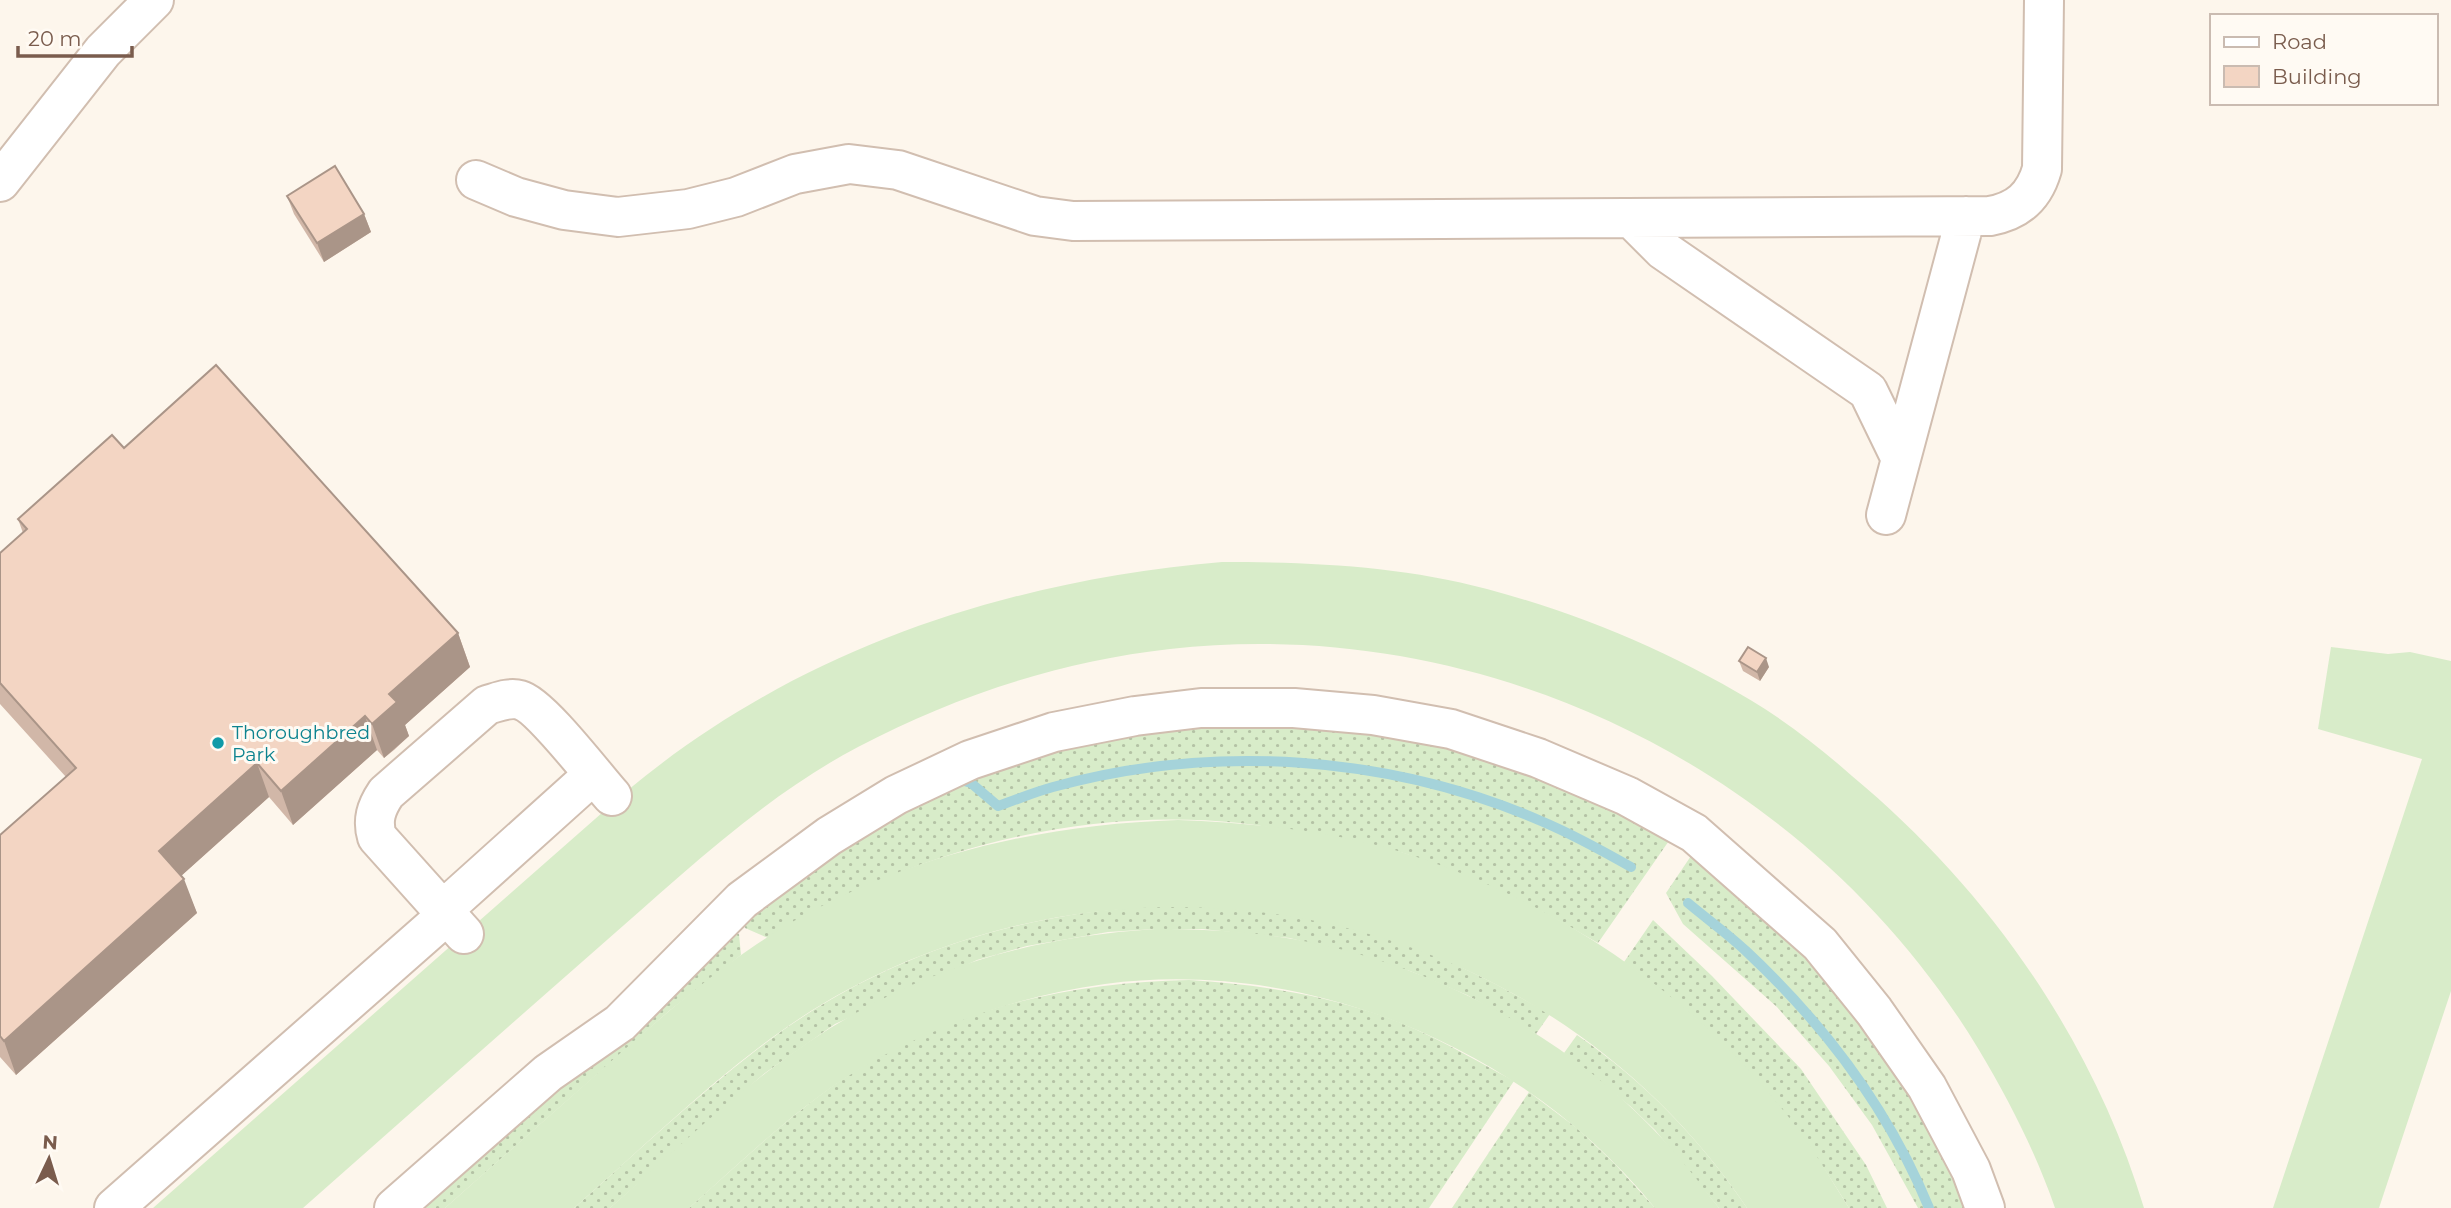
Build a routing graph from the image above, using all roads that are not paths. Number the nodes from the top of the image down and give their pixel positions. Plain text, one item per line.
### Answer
1 (154, 0) edge
2 (2044, 0) edge
3 (476, 180) dead end
4 (0, 182) edge
5 (1966, 216) junction
6 (1631, 218) junction
7 (1901, 459) junction
8 (1886, 515) dead end
9 (452, 919) junction
10 (114, 1208) edge
11 (394, 1208) edge
12 (1985, 1208) edge

1 - 4 lane
2 - 5 lane
3 - 6 lane
5 - 6 lane
5 - 7 lane
6 - 7 lane
7 - 8 lane
9 - 9 lane
9 - 10 lane
11 - 12 lane

